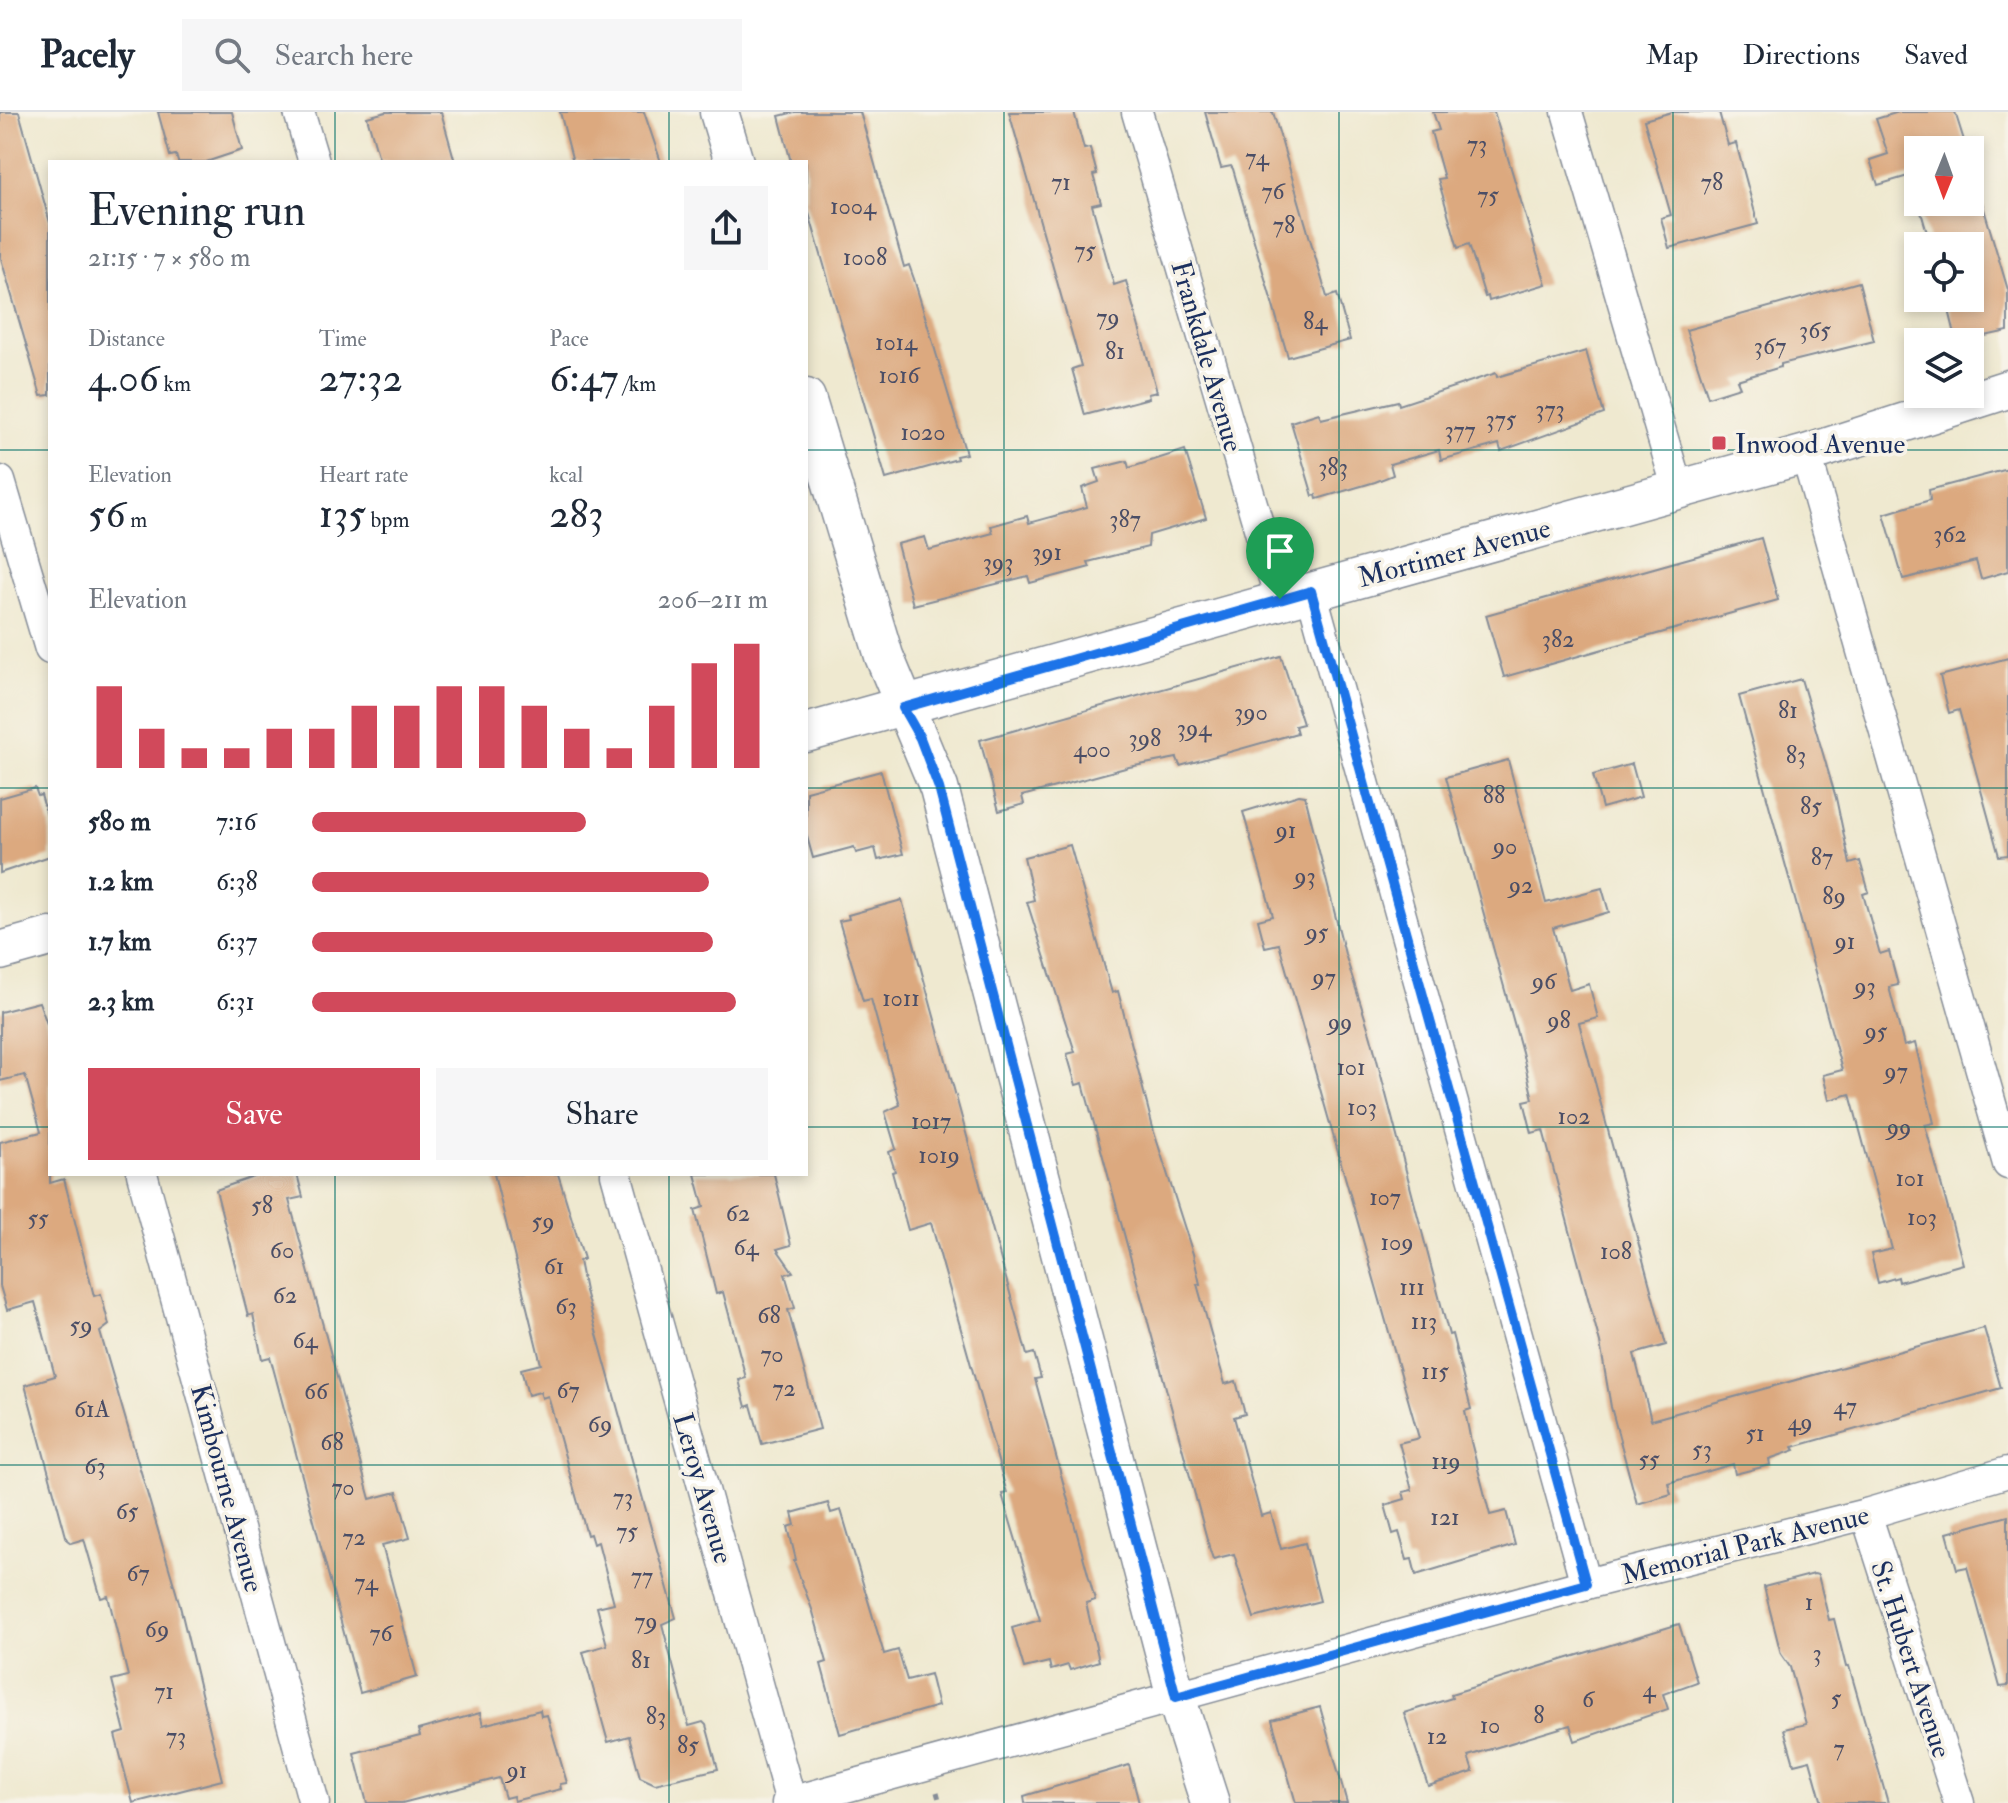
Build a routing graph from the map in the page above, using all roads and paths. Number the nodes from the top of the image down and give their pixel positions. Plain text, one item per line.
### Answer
1 (299, 112) edge
2 (719, 112) edge
3 (1137, 112) edge
4 (1567, 112) edge
5 (313, 160) edge
6 (733, 160) edge
7 (2008, 389) edge
8 (808, 404) edge
9 (1806, 454) junction
10 (0, 481) edge
11 (1678, 490) junction
12 (1295, 595) junction
13 (48, 642) edge
14 (903, 708) junction
15 (808, 732) edge
16 (48, 938) edge
17 (0, 951) edge
18 (2008, 1164) edge
19 (143, 1176) edge
20 (617, 1176) edge
21 (2008, 1472) edge
22 (1866, 1514) junction
23 (1586, 1584) junction
24 (1176, 1697) junction
25 (789, 1802) edge
26 (314, 1803) edge
27 (1210, 1803) edge
28 (1959, 1803) edge

1 - 5 street
2 - 6 street
3 - 12 street, Frankdale Avenue
4 - 11 street
7 - 9 street, Mortimer Avenue
8 - 14 street
9 - 11 street, Mortimer Avenue
9 - 18 street
10 - 13 street
11 - 12 street, Mortimer Avenue
12 - 14 street, Mortimer Avenue
12 - 23 street, Frankdale Avenue
14 - 15 street, Mortimer Avenue
14 - 24 street
16 - 17 street
19 - 26 street, Kimbourne Avenue
20 - 25 street, Leroy Avenue
21 - 22 street, Memorial Park Avenue
22 - 23 street, Memorial Park Avenue
22 - 28 street, St. Hubert Avenue
23 - 24 street, Memorial Park Avenue
24 - 25 street, Memorial Park Avenue
24 - 27 street

